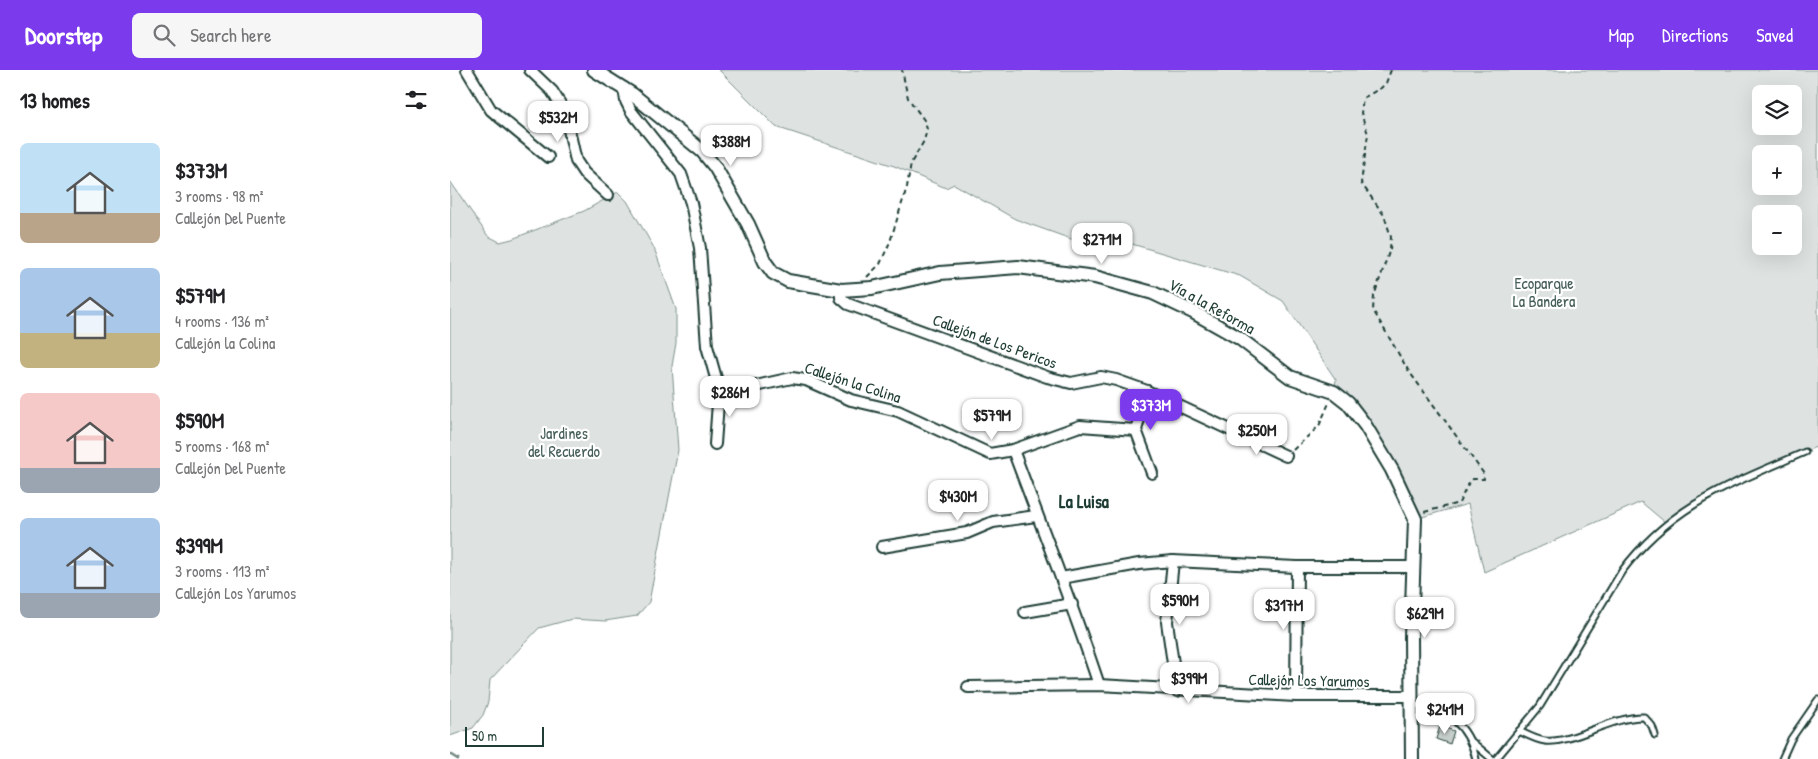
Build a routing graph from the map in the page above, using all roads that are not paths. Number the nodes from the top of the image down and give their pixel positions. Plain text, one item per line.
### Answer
1 (467, 70) edge
2 (530, 70) edge
3 (594, 70) edge
4 (624, 88) junction
5 (548, 157) dead end
6 (608, 195) dead end
7 (840, 290) junction
8 (719, 389) junction
9 (1146, 390) junction
10 (1136, 430) junction
11 (715, 444) dead end
12 (1013, 450) junction
13 (1805, 452) dead end
14 (1286, 456) road end
15 (1152, 473) dead end
16 (1036, 516) junction
17 (882, 547) dead end
18 (1173, 562) junction
19 (1297, 567) junction
20 (1414, 567) junction
21 (1061, 578) junction
22 (1072, 604) junction
23 (1025, 612) dead end
24 (1099, 685) junction
25 (968, 687) dead end
26 (1177, 691) junction
27 (1296, 696) junction
28 (1818, 700) edge
29 (1410, 701) junction
30 (1519, 731) junction
31 (1655, 735) dead end
32 (1472, 742) junction
33 (1412, 759) edge
34 (1476, 759) edge
35 (1492, 759) edge
36 (1496, 759) edge
37 (1782, 759) edge

1 - 5 street
2 - 6 street
3 - 4 street, Vía a la Reforma
4 - 7 street, Vía a la Reforma
4 - 8 street
7 - 9 street, Callejón de Los Pericos
7 - 20 street, Vía a la Reforma
8 - 11 street
8 - 12 street, Callejón la Colina
9 - 10 street
9 - 14 street, Callejón de Los Pericos
10 - 12 street, Callejón la Colina
10 - 15 street
12 - 16 street
13 - 30 lane
16 - 17 street
16 - 21 street
18 - 19 street
18 - 21 street
18 - 26 street
19 - 20 street
19 - 27 street
20 - 29 street, Vía a la Reforma
21 - 22 street
22 - 23 street
22 - 24 street
24 - 25 street, Callejón Los Yarumos
24 - 26 street, Callejón Los Yarumos
26 - 27 street, Callejón Los Yarumos
27 - 29 street, Callejón Los Yarumos
28 - 37 lane
29 - 32 lane
29 - 33 street, Vía a la Reforma
30 - 31 lane
30 - 36 lane
32 - 34 lane
32 - 35 lane

